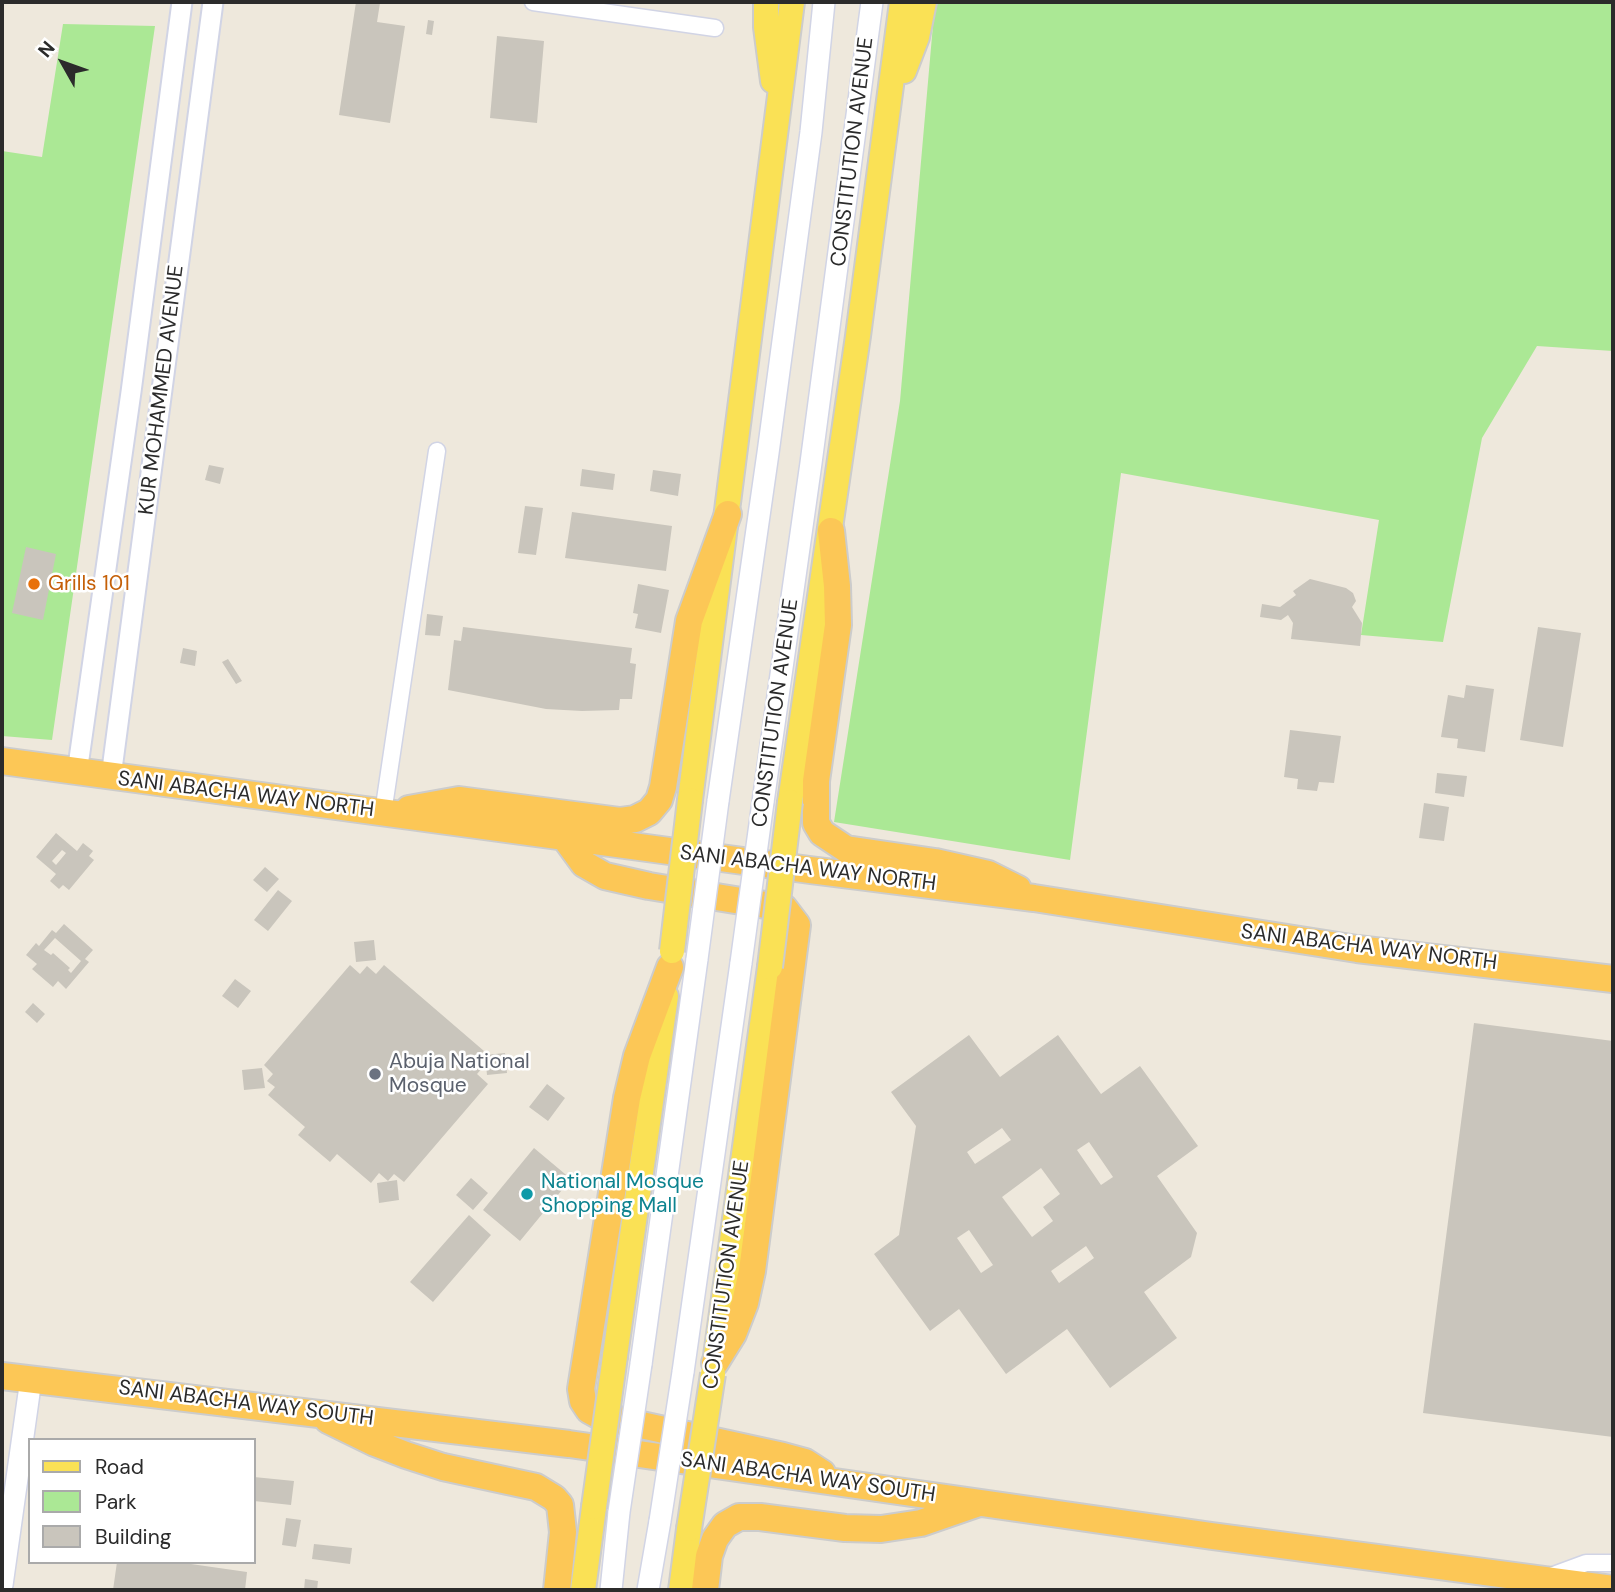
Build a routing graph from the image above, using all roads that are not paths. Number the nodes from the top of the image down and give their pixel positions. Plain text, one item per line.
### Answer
1 (182, 2) edge
2 (213, 2) edge
3 (533, 2) edge
4 (766, 3) edge
5 (792, 6) edge
6 (823, 7) edge
7 (871, 8) edge
8 (912, 11) edge
9 (715, 27) dead end
10 (777, 124) junction
11 (437, 451) dead end
12 (728, 514) junction
13 (831, 531) junction
14 (2, 761) edge
15 (77, 773) junction
16 (111, 777) junction
17 (383, 813) junction
18 (565, 838) junction
19 (1034, 898) junction
20 (671, 959) junction
21 (1613, 979) edge
22 (714, 1368) junction
23 (2, 1376) edge
24 (31, 1380) junction
25 (310, 1412) junction
26 (835, 1482) junction
27 (981, 1502) junction
28 (1613, 1563) edge
29 (1542, 1580) junction
30 (2, 1585) edge
31 (1613, 1589) edge
32 (557, 1590) edge
33 (583, 1590) edge
34 (611, 1590) edge
35 (648, 1590) edge
36 (681, 1590) edge
37 (705, 1590) edge

1 - 15 street, KUR MOHAMMED AVENUE
2 - 16 street, KUR MOHAMMED AVENUE
3 - 9 street
4 - 10 main road
5 - 10 main road
6 - 34 main road, bridge
7 - 35 main road, CONSTITUTION AVENUE, bridge
8 - 13 main road, CONSTITUTION AVENUE
10 - 12 main road
11 - 17 street
12 - 17 highway
12 - 20 main road, bridge
13 - 19 highway
13 - 22 main road, CONSTITUTION AVENUE, bridge
14 - 15 highway, SANI ABACHA WAY NORTH
15 - 16 highway, SANI ABACHA WAY NORTH
16 - 17 highway, SANI ABACHA WAY NORTH
17 - 18 highway, SANI ABACHA WAY NORTH
18 - 19 highway, SANI ABACHA WAY NORTH
18 - 22 highway
19 - 21 highway, SANI ABACHA WAY NORTH
20 - 26 highway
20 - 33 main road, bridge
22 - 36 main road, CONSTITUTION AVENUE, bridge
23 - 24 highway, SANI ABACHA WAY SOUTH
24 - 25 highway, SANI ABACHA WAY SOUTH
24 - 30 main road
25 - 26 highway, SANI ABACHA WAY SOUTH
25 - 32 highway
26 - 27 highway, SANI ABACHA WAY SOUTH
27 - 29 highway, SANI ABACHA WAY SOUTH
27 - 37 highway
28 - 29 street
29 - 31 highway, SANI ABACHA WAY SOUTH

